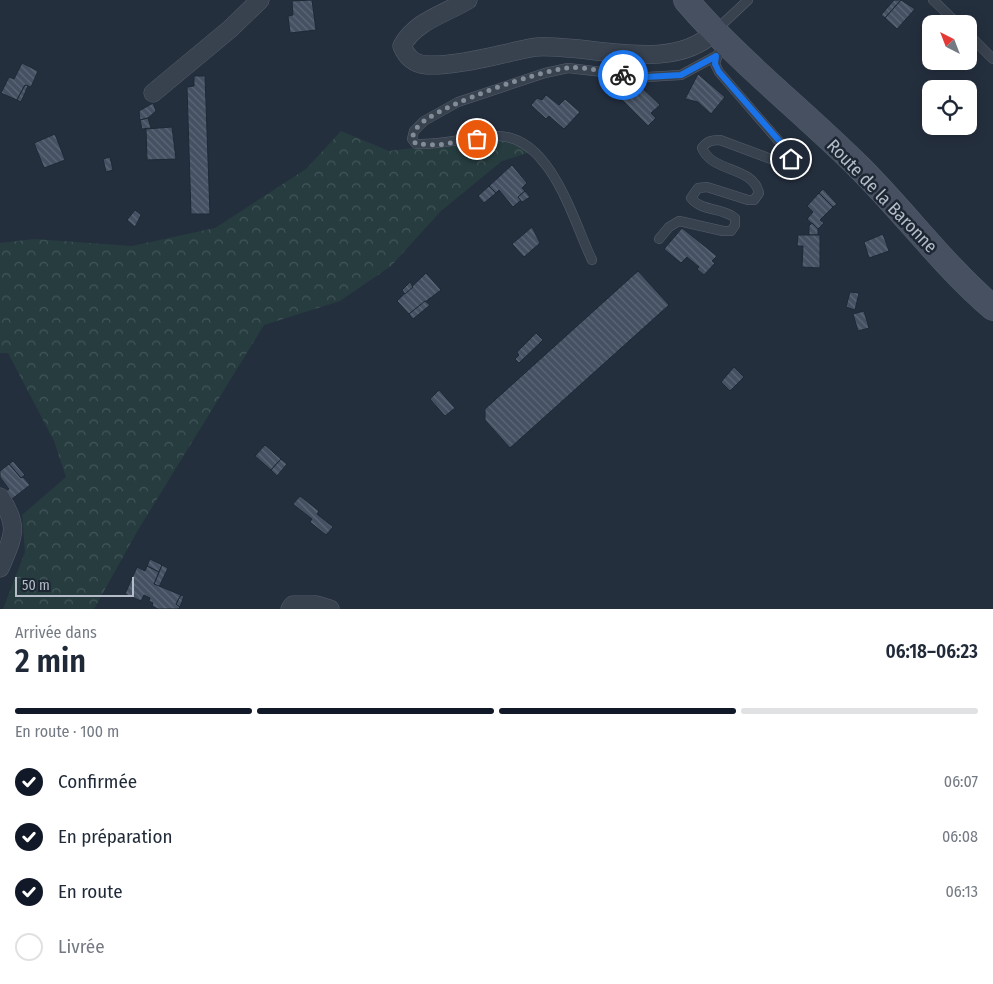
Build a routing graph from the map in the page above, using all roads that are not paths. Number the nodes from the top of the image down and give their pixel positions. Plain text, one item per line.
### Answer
1 (260, 0) edge
2 (468, 0) edge
3 (686, 0) edge
4 (748, 0) edge
5 (933, 0) edge
6 (949, 15) edge
7 (719, 44) junction
8 (978, 44) edge
9 (993, 59) edge
10 (153, 92) dead end
11 (659, 239) dead end
12 (592, 260) dead end
13 (993, 308) edge
14 (0, 497) edge
15 (0, 568) edge
16 (290, 609) edge
17 (330, 609) edge

1 - 10 street
2 - 7 street
3 - 7 main road, Route de la Baronne
4 - 7 lane
5 - 6 lane
7 - 11 lane
7 - 12 lane
7 - 13 main road, Route de la Baronne
8 - 9 lane
14 - 15 street
16 - 17 street

